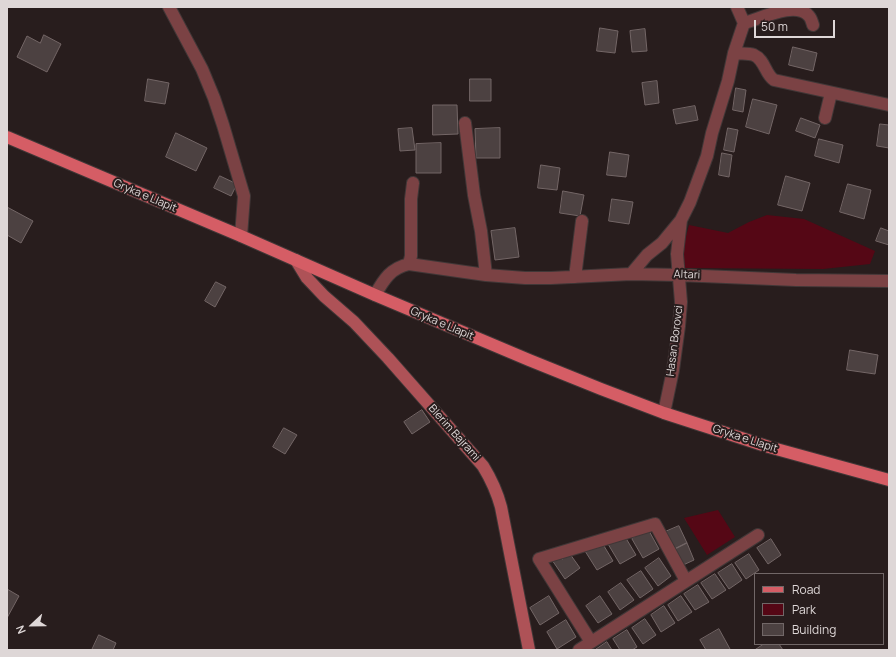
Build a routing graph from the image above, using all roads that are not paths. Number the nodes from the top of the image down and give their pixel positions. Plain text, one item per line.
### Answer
1 (169, 7) edge
2 (737, 7) edge
3 (744, 23) junction
4 (813, 25) dead end
5 (734, 52) junction
6 (831, 93) junction
7 (889, 105) edge
8 (825, 118) dead end
9 (465, 123) dead end
10 (7, 137) edge
11 (413, 183) dead end
12 (681, 220) junction
13 (582, 221) dead end
14 (241, 236) junction
15 (296, 260) junction
16 (409, 264) junction
17 (630, 274) junction
18 (486, 275) junction
19 (679, 275) junction
20 (575, 277) junction
21 (889, 281) edge
22 (375, 295) junction
23 (664, 413) junction
24 (889, 480) edge
25 (758, 535) dead end
26 (686, 581) junction
27 (591, 642) junction
28 (529, 650) edge
29 (579, 650) edge

1 - 14 street
2 - 3 street
3 - 4 street
3 - 5 street, Hasan Borovci
5 - 6 street
5 - 12 street, Hasan Borovci
6 - 7 street
6 - 8 street
9 - 18 street
10 - 14 main road, Gryka e Llapit
11 - 16 street
12 - 17 street, Hasan Borovci
12 - 19 street, Hasan Borovci
13 - 20 street
14 - 15 main road, Gryka e Llapit
15 - 22 main road, Gryka e Llapit
15 - 28 street, Blerim Bajrami
16 - 18 street, Altari
16 - 22 street
17 - 19 street, Altari
17 - 20 street, Altari
18 - 20 street, Altari
19 - 21 street, Altari
19 - 23 street, Hasan Borovci
22 - 23 main road, Gryka e Llapit
23 - 24 main road, Gryka e Llapit
25 - 26 street
26 - 27 street
26 - 27 street
27 - 29 street

